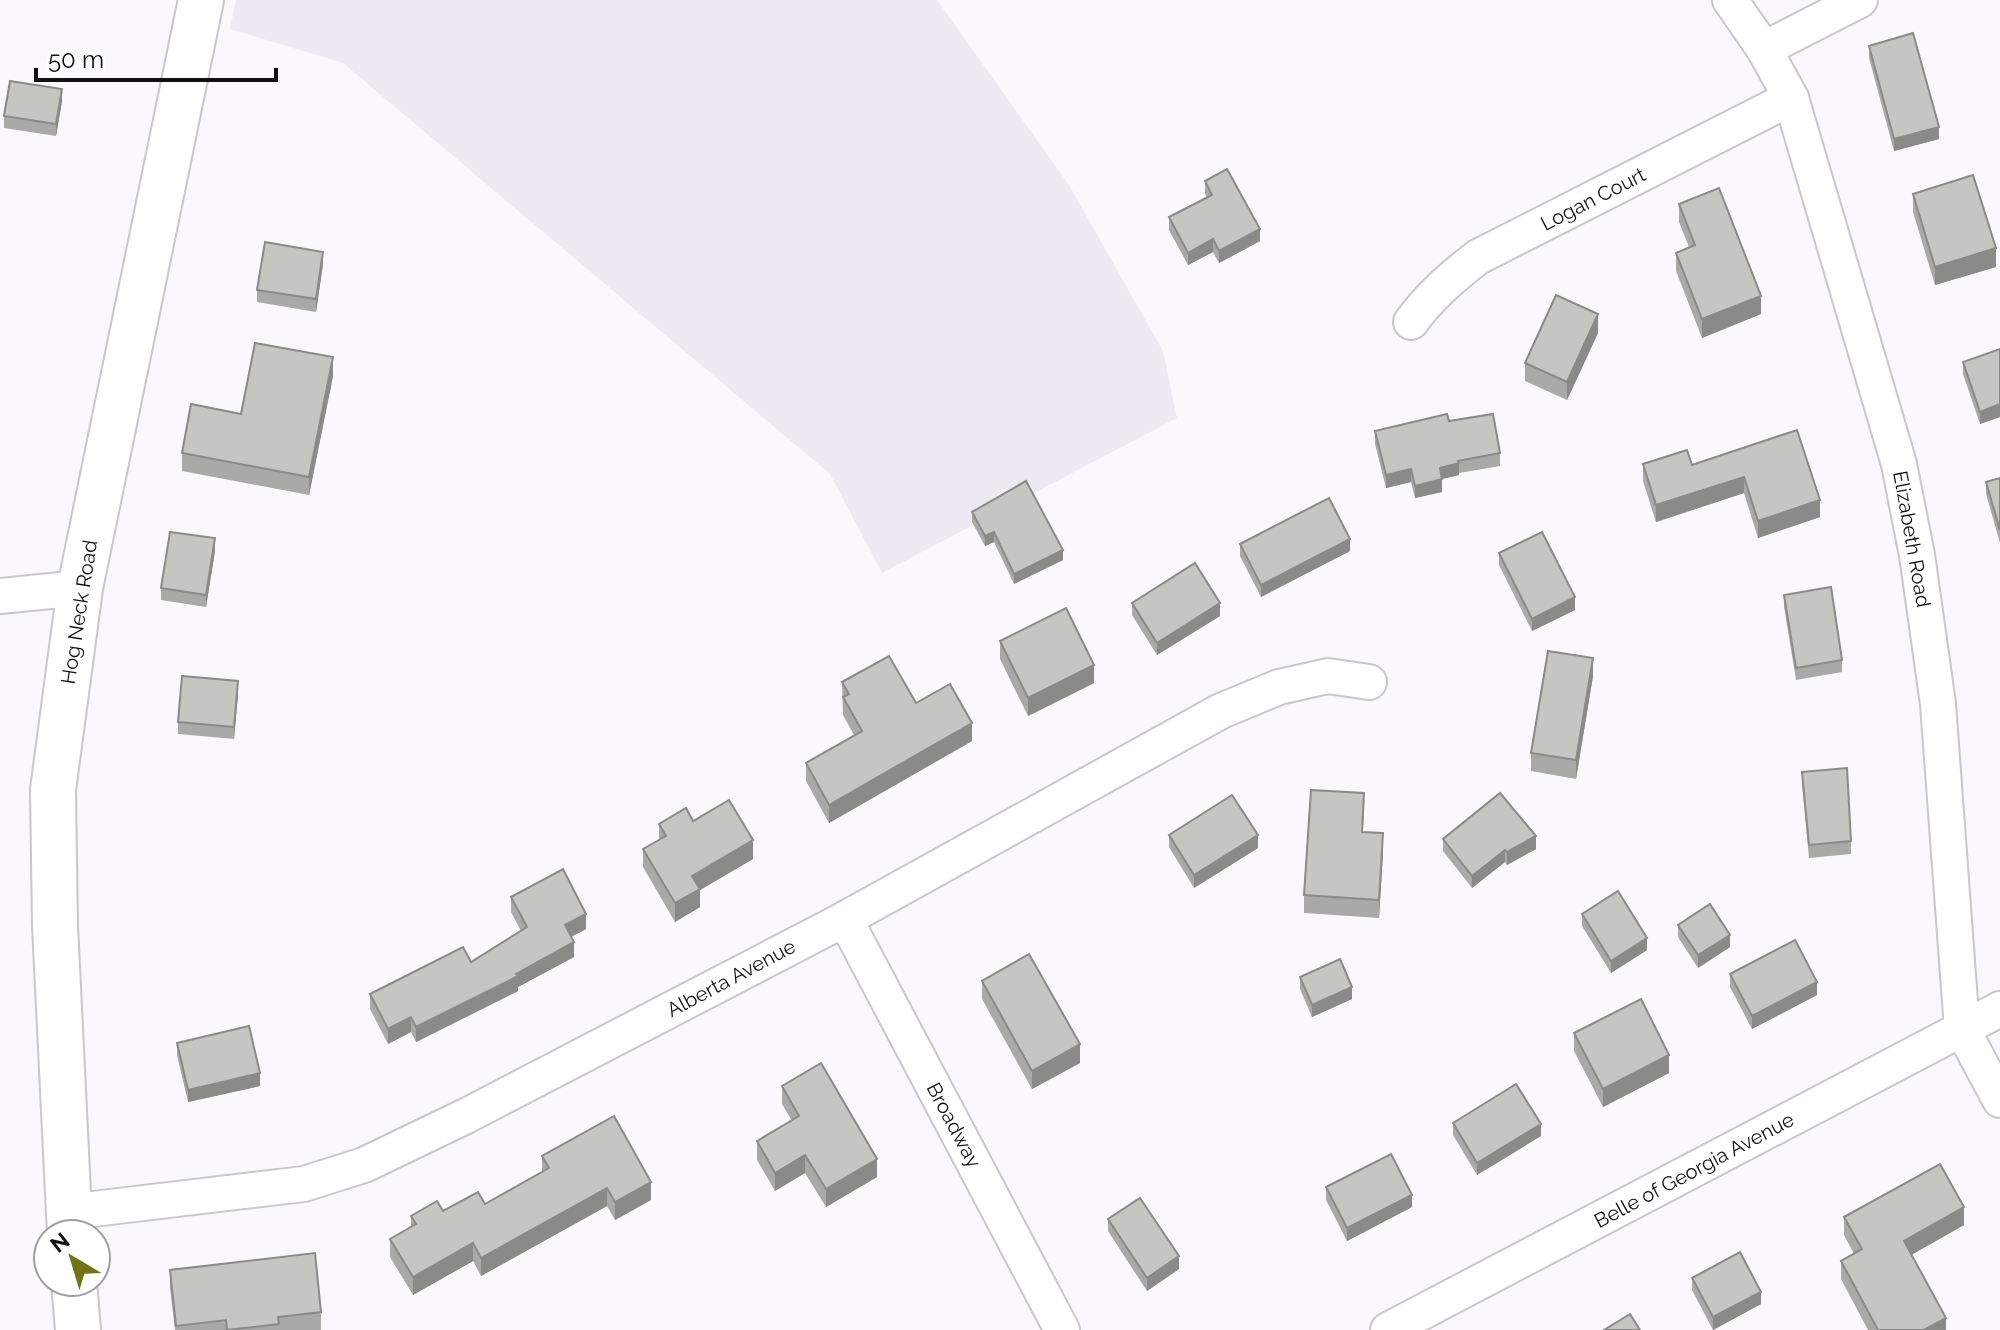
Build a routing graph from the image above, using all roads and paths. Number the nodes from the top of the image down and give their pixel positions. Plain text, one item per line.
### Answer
1 (201, 0) edge
2 (1730, 0) edge
3 (1860, 0) edge
4 (1764, 49) junction
5 (1791, 98) junction
6 (1411, 322) dead end
7 (80, 588) junction
8 (0, 596) edge
9 (1369, 682) dead end
10 (845, 919) junction
11 (2000, 1009) edge
12 (1962, 1029) junction
13 (2000, 1100) edge
14 (69, 1218) edge
15 (99, 1218) edge
16 (75, 1298) edge
17 (78, 1330) edge
18 (1062, 1330) edge
19 (1388, 1330) edge

1 - 7 main road, Hog Neck Road
2 - 4 street, Elizabeth Road
3 - 4 street
4 - 5 street, Elizabeth Road
5 - 6 street, Logan Court
5 - 12 street, Elizabeth Road
7 - 8 street
7 - 14 main road, Hog Neck Road
9 - 10 street, Alberta Avenue
10 - 15 street, Alberta Avenue
10 - 18 street, Broadway
11 - 12 street, Belle of Georgia Avenue
12 - 13 street, Elizabeth Road
12 - 19 street, Belle of Georgia Avenue
16 - 17 main road

